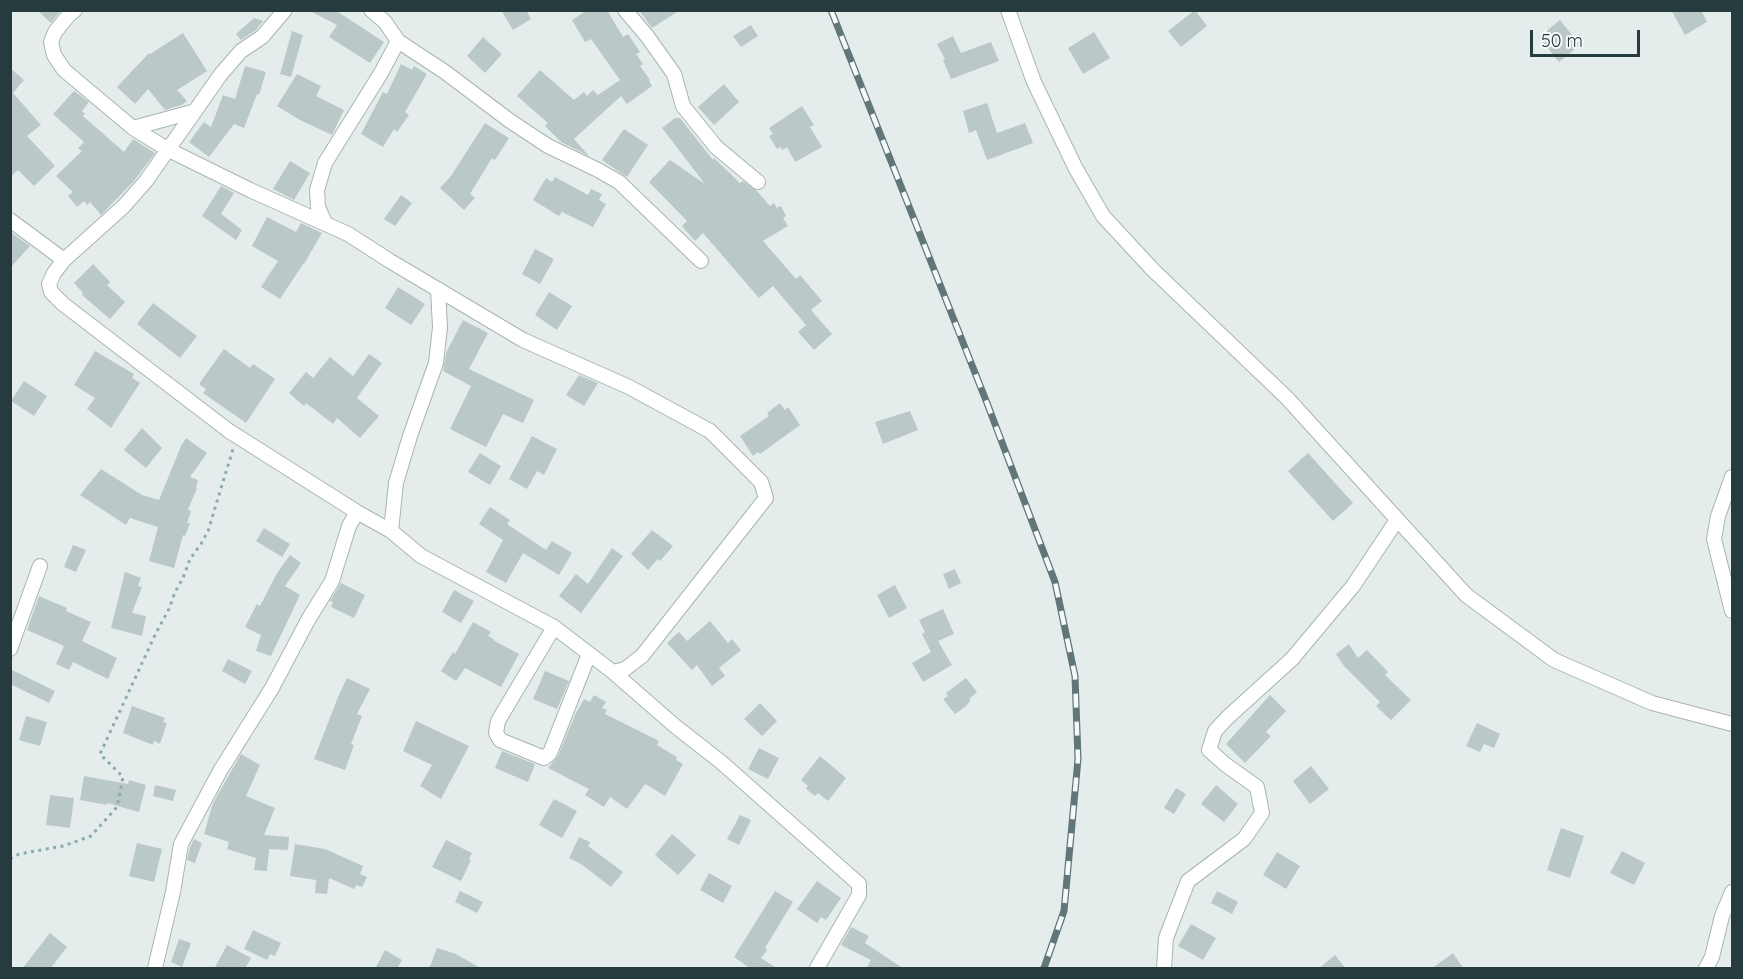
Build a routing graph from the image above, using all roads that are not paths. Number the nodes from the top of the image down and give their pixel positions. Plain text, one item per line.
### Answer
1 (75, 10) edge
2 (285, 10) edge
3 (371, 10) edge
4 (625, 10) edge
5 (1008, 10) edge
6 (398, 41) junction
7 (192, 112) junction
8 (133, 128) junction
9 (167, 149) junction
10 (758, 182) dead end
11 (10, 220) edge
12 (325, 223) junction
13 (64, 260) junction
14 (701, 261) dead end
15 (438, 289) junction
16 (1732, 477) edge
17 (357, 512) junction
18 (1397, 520) junction
19 (391, 531) junction
20 (40, 566) dead end
21 (1732, 610) edge
22 (554, 627) junction
23 (10, 649) edge
24 (589, 654) junction
25 (612, 672) junction
26 (1732, 724) edge
27 (1732, 892) edge
28 (155, 969) edge
29 (817, 969) edge
30 (1164, 969) edge
31 (1706, 969) edge

1 - 8 street
2 - 7 street
3 - 6 street
4 - 10 street
5 - 18 street
6 - 12 street
6 - 14 street
7 - 8 street
7 - 9 street
8 - 9 street
9 - 12 street
9 - 13 street
11 - 13 street
12 - 15 street
13 - 17 street
15 - 19 street
15 - 25 street
16 - 21 street
17 - 19 street
17 - 28 street
18 - 26 street
18 - 30 street
19 - 22 street
20 - 23 street
22 - 24 street
22 - 24 street
24 - 25 street
25 - 29 street
27 - 31 street

